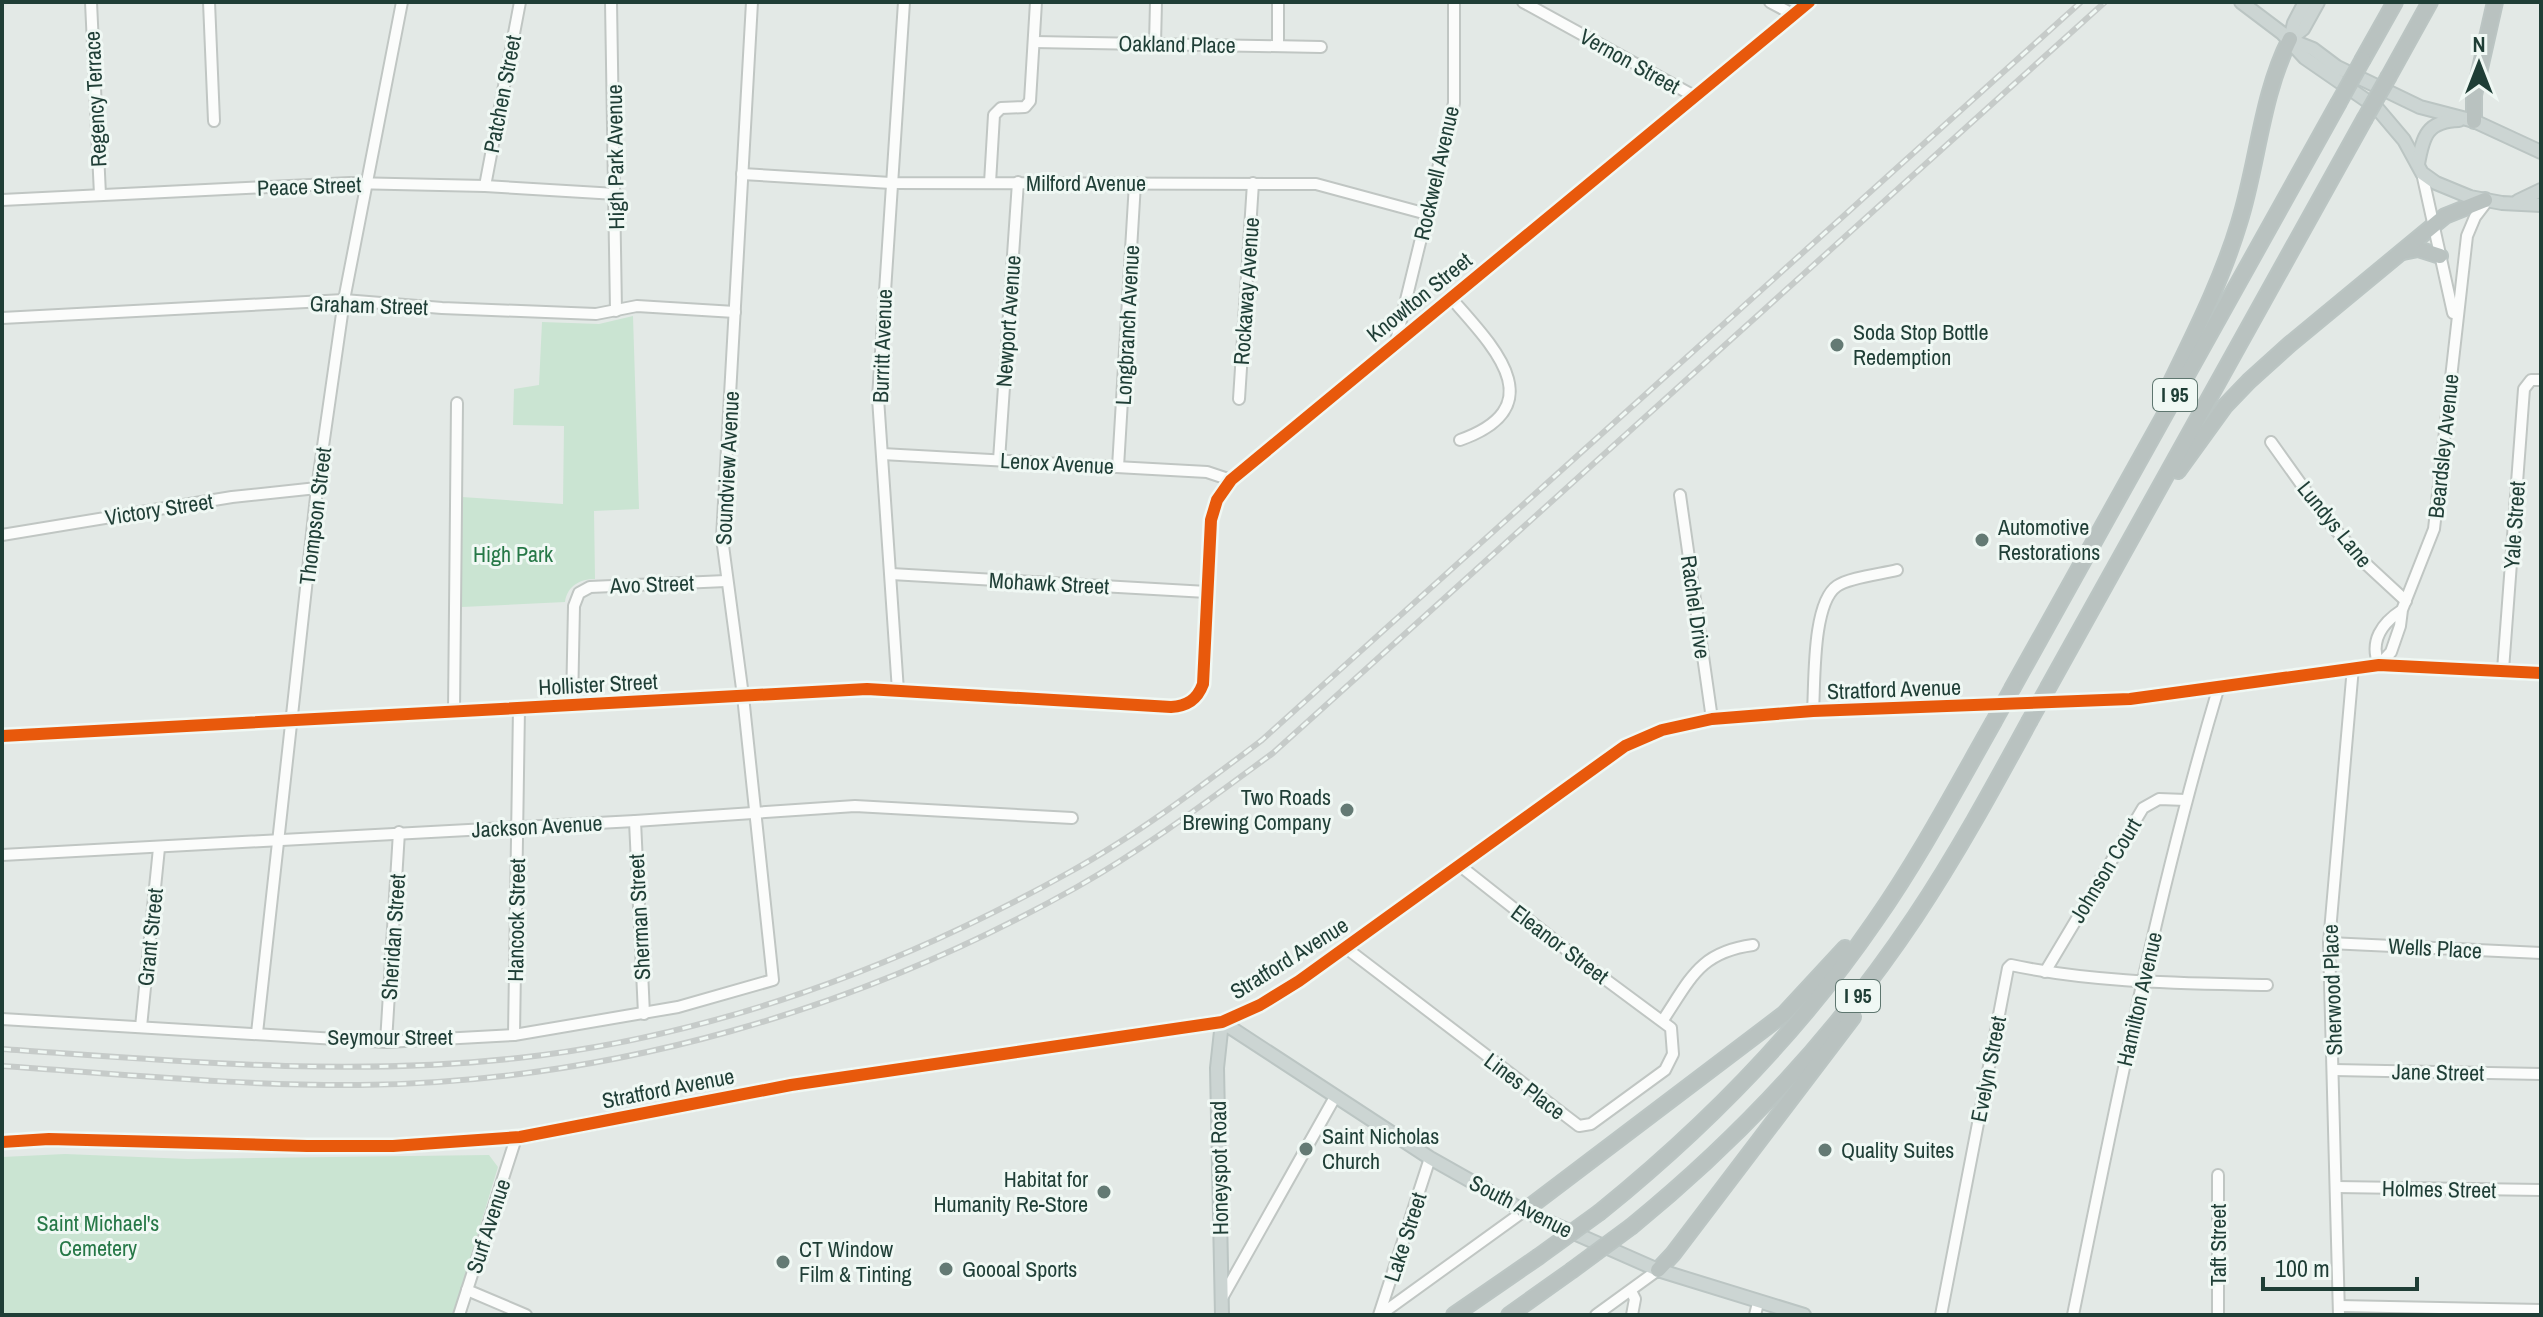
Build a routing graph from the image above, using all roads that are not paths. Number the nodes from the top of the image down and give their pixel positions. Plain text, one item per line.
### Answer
1 (91, 2) edge
2 (209, 2) edge
3 (402, 2) edge
4 (520, 2) edge
5 (611, 2) edge
6 (752, 2) edge
7 (904, 2) edge
8 (1036, 2) edge
9 (1156, 2) edge
10 (1278, 2) edge
11 (1454, 2) edge
12 (1523, 2) edge
13 (1770, 2) edge
14 (1809, 2) edge
15 (2241, 2) edge
16 (2305, 2) edge
17 (2318, 2) edge
18 (2395, 2) edge
19 (2430, 2) edge
20 (2495, 2) edge
21 (1794, 15) junction
22 (2290, 39) junction
23 (1034, 42) junction
24 (1155, 44) junction
25 (1278, 45) junction
26 (1321, 47) dead end
27 (1694, 96) junction
28 (2471, 120) junction
29 (214, 121) dead end
30 (2520, 143) junction
31 (2541, 152) edge
32 (2541, 164) edge
33 (2420, 168) junction
34 (742, 174) junction
35 (1018, 182) junction
36 (366, 183) junction
37 (891, 183) junction
38 (990, 183) junction
39 (1135, 183) junction
40 (1253, 183) junction
41 (485, 186) junction
42 (2541, 190) edge
43 (616, 194) junction
44 (100, 195) junction
45 (2, 200) edge
46 (2487, 200) junction
47 (2515, 202) junction
48 (2541, 205) edge
49 (1427, 214) junction
50 (2434, 226) junction
51 (2403, 253) junction
52 (2440, 256) junction
53 (1451, 298) junction
54 (344, 300) junction
55 (616, 311) junction
56 (735, 312) junction
57 (2, 318) edge
58 (2455, 323) junction
59 (1396, 342) junction
60 (2541, 380) edge
61 (1239, 399) dead end
62 (457, 403) dead end
63 (1460, 440) dead end
64 (2271, 442) dead end
65 (882, 454) junction
66 (999, 460) junction
67 (1118, 467) junction
68 (1231, 480) junction
69 (317, 488) junction
70 (1680, 495) dead end
71 (2102, 526) junction
72 (2, 535) edge
73 (2124, 551) junction
74 (1897, 570) dead end
75 (891, 574) junction
76 (726, 581) junction
77 (1207, 592) junction
78 (2404, 606) junction
79 (2379, 665) junction
80 (2353, 667) junction
81 (2503, 670) junction
82 (2541, 673) edge
83 (2219, 686) junction
84 (898, 691) junction
85 (743, 696) junction
86 (1194, 699) joint
87 (572, 705) junction
88 (519, 708) junction
89 (1813, 711) junction
90 (454, 712) junction
91 (1712, 719) junction
92 (292, 721) junction
93 (2, 736) edge
94 (2186, 800) junction
95 (753, 813) junction
96 (1072, 818) dead end
97 (635, 821) junction
98 (518, 827) junction
99 (399, 832) junction
100 (279, 840) junction
101 (159, 848) junction
102 (2, 855) edge
103 (1459, 865) junction
104 (1895, 891) junction
105 (1917, 915) junction
106 (2329, 943) junction
107 (1753, 945) dead end
108 (1346, 948) junction
109 (2541, 953) edge
110 (2045, 972) junction
111 (773, 980) joint
112 (2142, 982) junction
113 (2267, 985) dead end
114 (644, 1014) junction
115 (2, 1019) edge
116 (1663, 1020) junction
117 (1222, 1022) junction
118 (141, 1027) junction
119 (257, 1033) junction
120 (514, 1035) junction
121 (386, 1042) junction
122 (2334, 1070) junction
123 (2541, 1074) edge
124 (1335, 1097) junction
125 (516, 1138) junction
126 (2, 1142) edge
127 (1430, 1158) junction
128 (2218, 1175) dead end
129 (2336, 1187) junction
130 (2541, 1190) edge
131 (1524, 1211) junction
132 (1658, 1270) junction
133 (467, 1290) junction
134 (1631, 1291) junction
135 (1221, 1299) junction
136 (1756, 1309) edge
137 (2339, 1310) edge
138 (2541, 1310) edge
139 (459, 1315) edge
140 (526, 1315) edge
141 (1222, 1315) edge
142 (1380, 1315) edge
143 (1454, 1315) edge
144 (1509, 1315) edge
145 (1596, 1315) edge
146 (1632, 1315) edge
147 (1804, 1315) edge
148 (1941, 1315) edge
149 (2073, 1315) edge
150 (2218, 1315) edge

1 - 44 street, Regency Terrace
2 - 29 street
3 - 36 street, Thompson Street
4 - 41 street, Patchen Street
5 - 43 street, High Park Avenue
6 - 34 street, Soundview Avenue
7 - 37 street, Burritt Avenue
8 - 23 street
9 - 24 street
10 - 25 street
11 - 49 street, Rockwell Avenue
12 - 27 street, Vernon Street
13 - 21 street
14 - 21 street, Knowlton Street
15 - 22 main road
16 - 22 main road
17 - 22 main road
18 - 71 highway, I 95, bridge
19 - 73 highway, I 95, bridge
20 - 28 highway
21 - 27 street, Knowlton Street
22 - 28 main road
22 - 33 main road
22 - 71 highway
23 - 24 street, Oakland Place
23 - 38 street
24 - 25 street, Oakland Place
25 - 26 street, Oakland Place
27 - 53 street, Knowlton Street
28 - 30 main road
28 - 33 main road
30 - 31 main road
30 - 32 main road
33 - 46 main road
33 - 50 street, Beardsley Avenue
34 - 37 street, Milford Avenue
34 - 56 street, Soundview Avenue
35 - 38 street, Milford Avenue
35 - 39 street, Milford Avenue
35 - 66 street, Newport Avenue
36 - 41 street, Peace Street
36 - 44 street, Peace Street
36 - 54 street, Thompson Street
37 - 38 street, Milford Avenue
37 - 65 street, Burritt Avenue
39 - 40 street, Milford Avenue
39 - 67 street, Longbranch Avenue
40 - 49 street, Milford Avenue
40 - 61 street, Rockaway Avenue
41 - 43 street, Peace Street
42 - 47 main road
43 - 55 street, High Park Avenue
44 - 45 street, Peace Street
46 - 47 main road
46 - 50 highway
46 - 58 street, Beardsley Avenue
47 - 48 main road
49 - 59 street, Rockwell Avenue
50 - 51 highway
50 - 52 street, Beardsley Avenue
51 - 52 highway
51 - 73 highway
52 - 58 street, Beardsley Avenue
53 - 59 street, Knowlton Street
53 - 63 street
54 - 55 street, Graham Street
54 - 57 street, Graham Street
54 - 69 street, Thompson Street
55 - 56 street, Graham Street
56 - 76 street, Soundview Avenue
58 - 78 street, Beardsley Avenue
59 - 68 street, Knowlton Street
60 - 81 street, Yale Street
62 - 90 street
64 - 78 street, Lundys Lane
65 - 66 street, Lenox Avenue
65 - 75 street, Burritt Avenue
66 - 67 street, Lenox Avenue
67 - 68 street, Lenox Avenue
68 - 77 street, Knowlton Street
69 - 72 street, Victory Street
69 - 92 street, Thompson Street
70 - 91 street, Rachel Drive
71 - 104 highway, I 95, bridge
73 - 105 highway, I 95, bridge
74 - 89 street
75 - 77 street, Mohawk Street
75 - 84 street, Burritt Avenue
76 - 85 street, Soundview Avenue
76 - 87 street, Avo Street
77 - 86 street, Knowlton Street
78 - 79 street, Beardsley Avenue
78 - 79 street, Beardsley Avenue
79 - 80 main road, Stratford Avenue
79 - 81 main road, Stratford Avenue
80 - 83 main road, Stratford Avenue
80 - 106 street, Sherwood Place
81 - 82 main road, Stratford Avenue
83 - 89 main road, Stratford Avenue
83 - 94 street, Hamilton Avenue
84 - 85 street, Hollister Street
84 - 86 street, Hollister Street
85 - 87 street, Hollister Street
85 - 95 street, Soundview Avenue
87 - 88 street, Hollister Street
88 - 90 street, Hollister Street
88 - 98 street, Hancock Street
89 - 91 main road, Stratford Avenue
90 - 92 street, Hollister Street
91 - 103 main road, Stratford Avenue
92 - 93 street, Hollister Street
92 - 100 street, Thompson Street
94 - 110 street, Johnson Court
94 - 112 street, Hamilton Avenue
95 - 96 street, Jackson Avenue
95 - 97 street, Jackson Avenue
95 - 111 street, Soundview Avenue
97 - 98 street, Jackson Avenue
97 - 114 street, Sherman Street
98 - 99 street, Jackson Avenue
98 - 120 street, Hancock Street
99 - 100 street, Jackson Avenue
99 - 121 street, Sheridan Street
100 - 101 street, Jackson Avenue
100 - 119 street, Thompson Street
101 - 102 street, Jackson Avenue
101 - 118 street, Grant Street
103 - 108 main road, Stratford Avenue
103 - 116 street, Eleanor Street
104 - 131 highway
104 - 143 highway, I 95, bridge
105 - 132 highway
105 - 144 highway, I 95, bridge
106 - 109 street, Wells Place
106 - 122 street, Sherwood Place
107 - 116 street
108 - 116 street, Lines Place
108 - 117 main road, Stratford Avenue
110 - 112 street
110 - 148 street, Evelyn Street
111 - 114 street, Seymour Street
112 - 113 street
112 - 149 street, Hamilton Avenue
114 - 120 street, Seymour Street
115 - 118 street, Seymour Street
117 - 124 main road, South Avenue
117 - 125 main road, Stratford Avenue
117 - 135 main road, Honeyspot Road
118 - 119 street, Seymour Street
119 - 121 street, Seymour Street
120 - 121 street, Seymour Street
122 - 123 street, Jane Street
122 - 129 street, Sherwood Place
124 - 127 main road, South Avenue
124 - 135 street
125 - 126 main road, Stratford Avenue
125 - 133 street, Surf Avenue
127 - 131 main road, South Avenue
127 - 142 street, Lake Street
128 - 150 street, Taft Street
129 - 130 street, Holmes Street
129 - 137 street, Sherwood Place
131 - 132 main road, South Avenue
131 - 142 street
132 - 134 street
132 - 136 main road, South Avenue
133 - 139 street, Surf Avenue
133 - 140 street
134 - 145 street
134 - 146 street
135 - 141 main road, Honeyspot Road
136 - 147 main road, South Avenue
137 - 138 street

